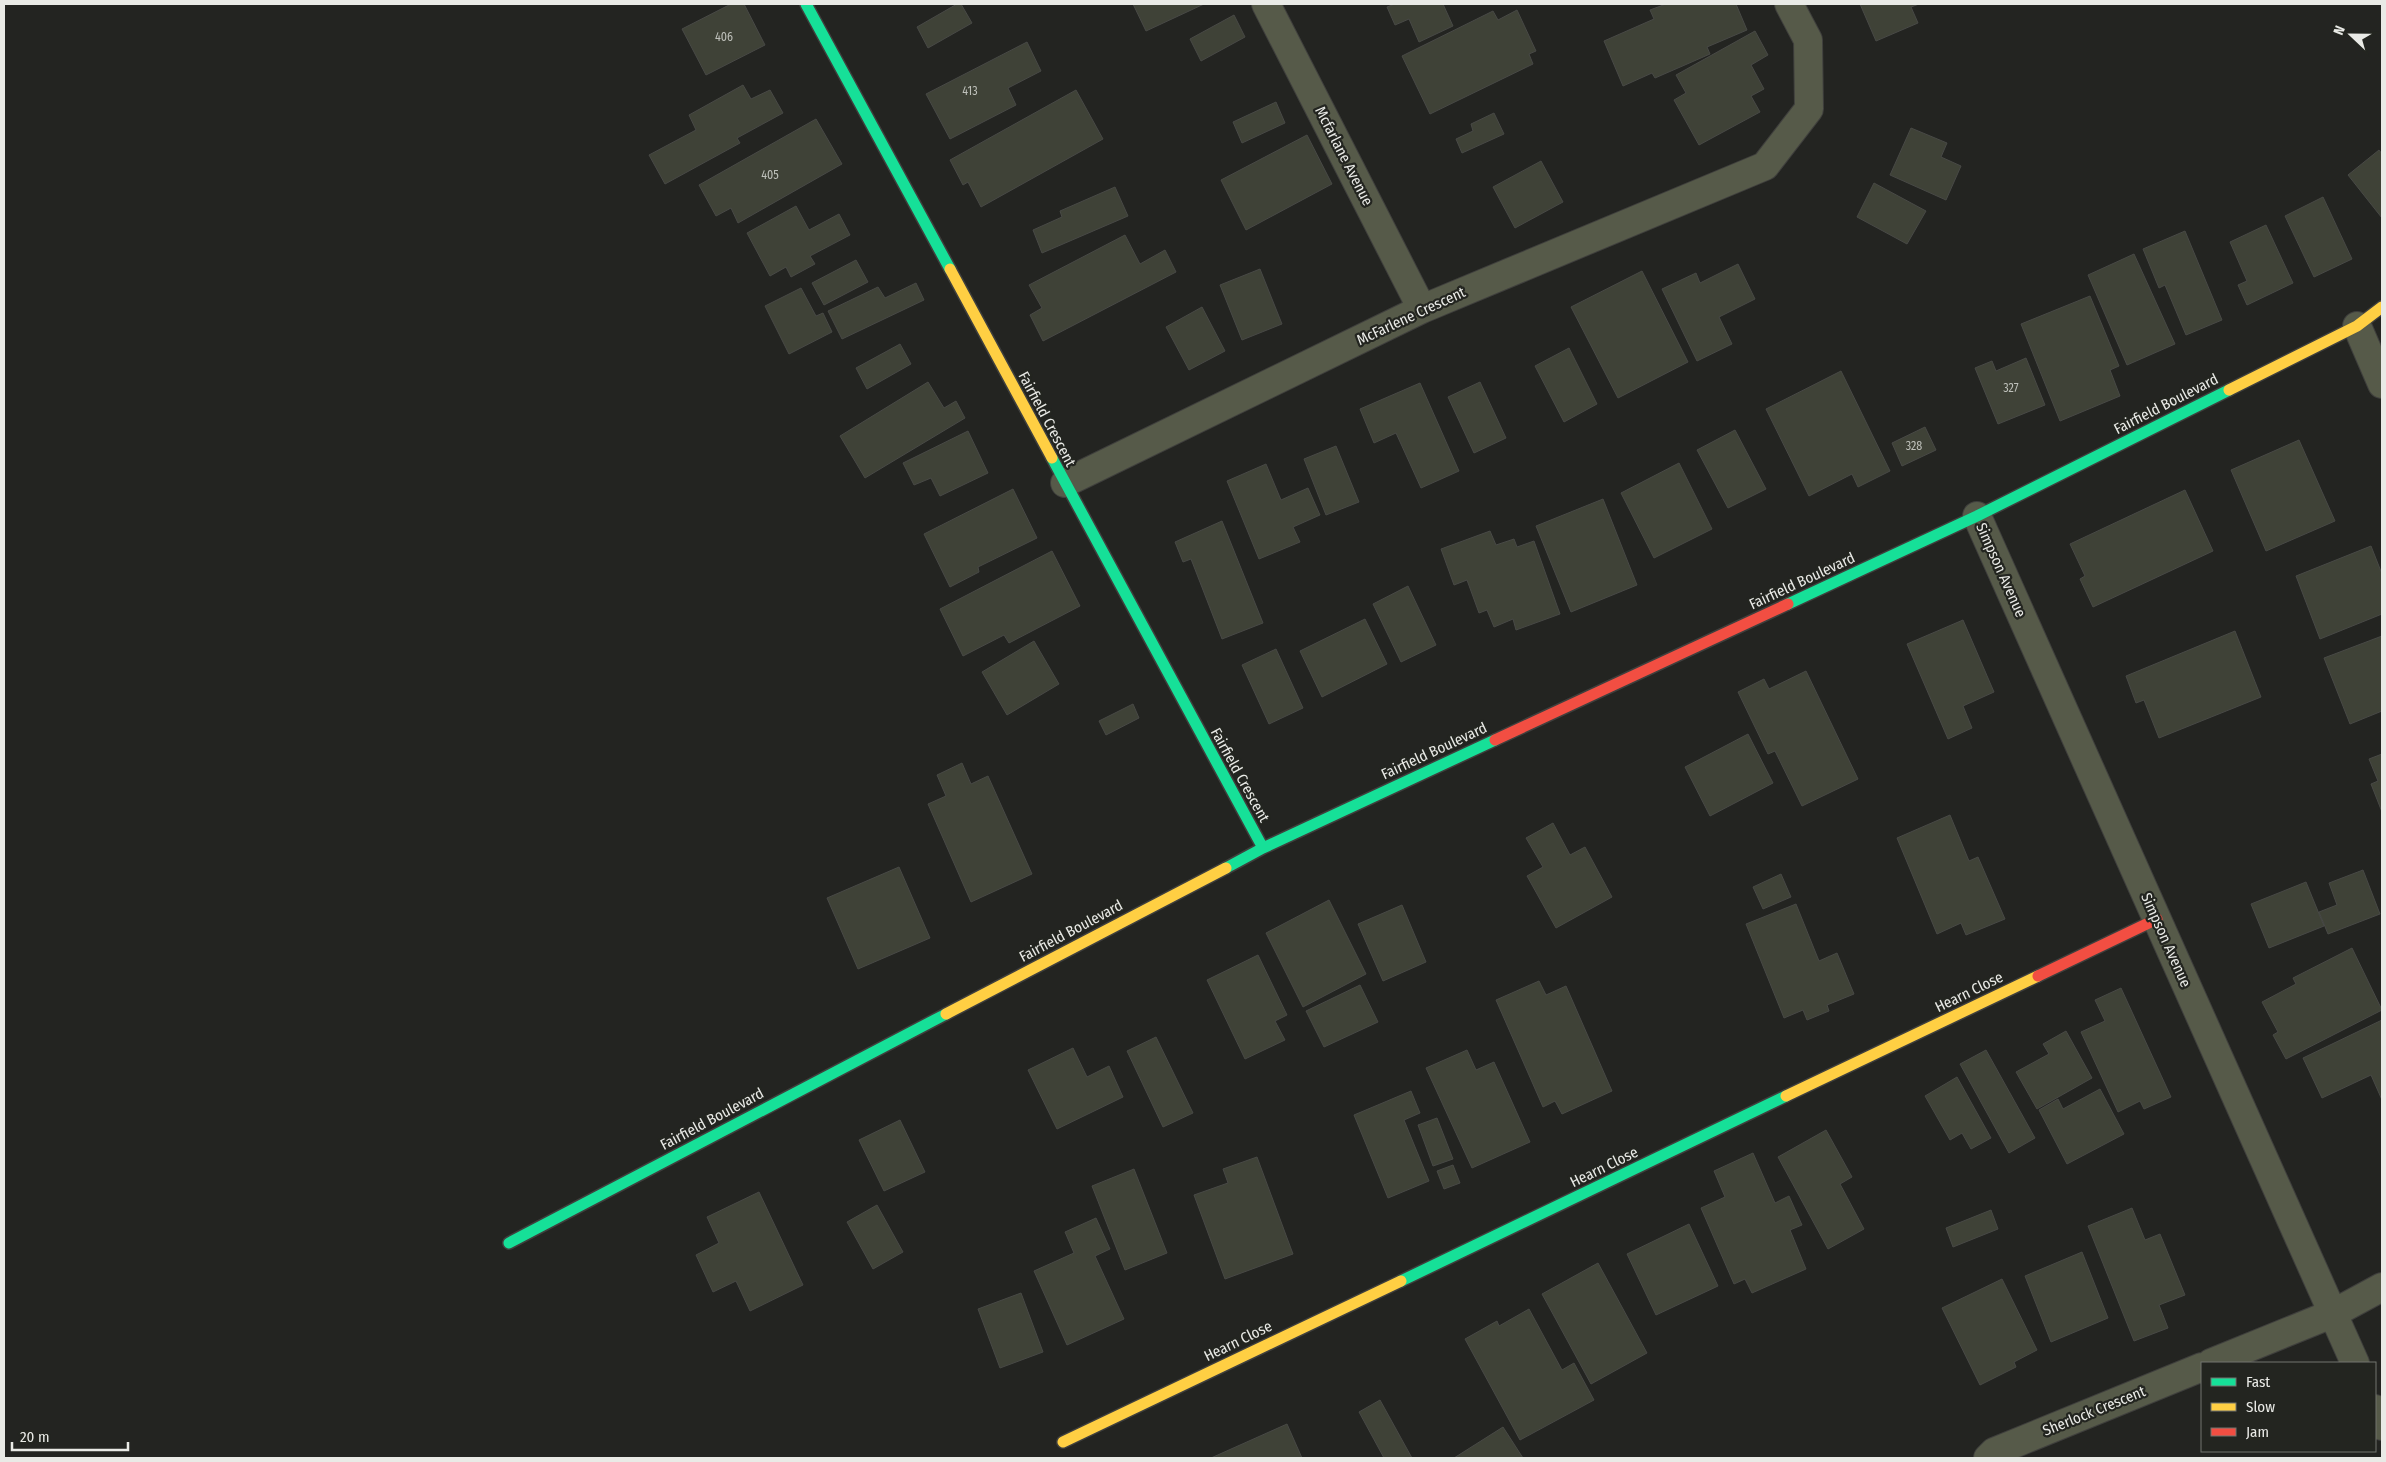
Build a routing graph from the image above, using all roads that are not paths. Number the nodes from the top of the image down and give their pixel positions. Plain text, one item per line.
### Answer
1 (806, 4) edge
2 (1266, 4) edge
3 (1789, 4) edge
4 (2382, 307) edge
5 (1422, 309) junction
6 (2357, 326) junction
7 (2382, 384) edge
8 (1065, 483) junction
9 (1977, 516) junction
10 (1263, 848) junction
11 (2157, 919) junction
12 (509, 1243) dead end
13 (2382, 1287) edge
14 (2334, 1313) junction
15 (2213, 1362) edge
16 (2355, 1362) edge
17 (2201, 1367) edge
18 (2376, 1411) edge
19 (2382, 1426) edge
20 (1063, 1442) dead end
21 (1988, 1458) edge

1 - 8 street, Fairfield Crescent
2 - 5 street, Mcfarlane Avenue
3 - 5 street, McFarlene Crescent
4 - 6 street, Fairfield Boulevard
5 - 8 street, McFarlene Crescent
6 - 7 street
6 - 9 street, Fairfield Boulevard
8 - 10 street, Fairfield Crescent
9 - 10 street, Fairfield Boulevard
9 - 11 street, Simpson Avenue
10 - 12 street, Fairfield Boulevard
11 - 14 street, Simpson Avenue
11 - 20 street, Hearn Close
13 - 14 street
14 - 15 street
14 - 16 street, Simpson Avenue
17 - 21 street, Sherlock Crescent
18 - 19 street

